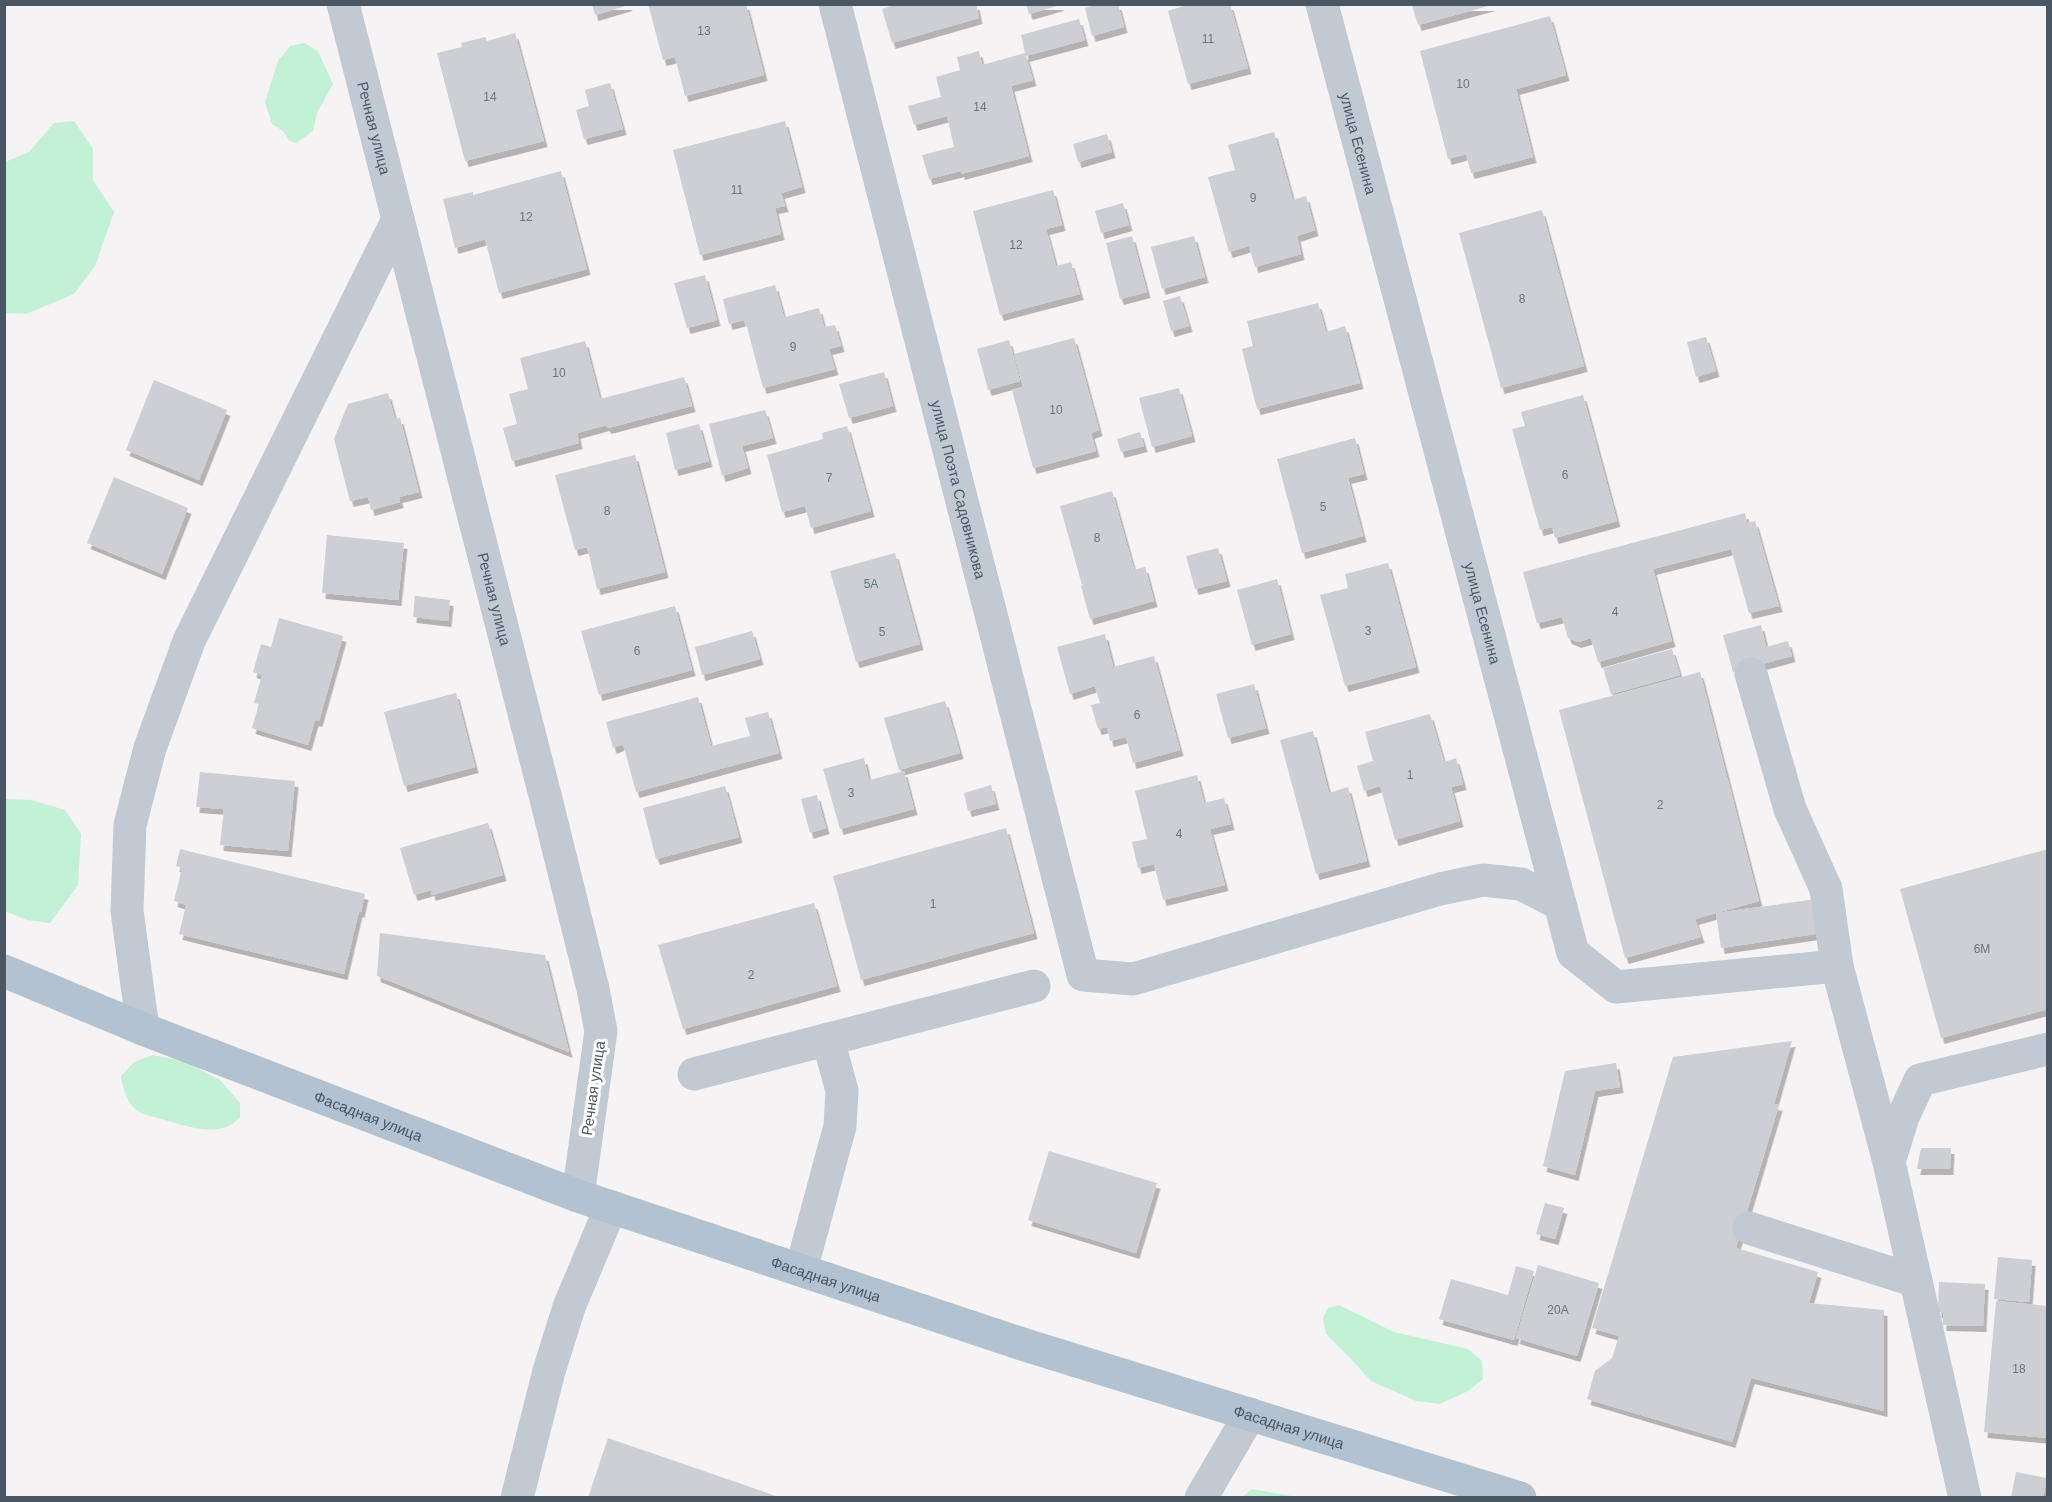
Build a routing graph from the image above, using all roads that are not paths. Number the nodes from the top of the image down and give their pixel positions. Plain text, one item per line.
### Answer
1 (343, 4) edge
2 (835, 4) edge
3 (1322, 4) edge
4 (398, 219) junction
5 (1751, 674) dead end
6 (1560, 904) junction
7 (1837, 966) junction
8 (4, 971) edge
9 (1034, 986) dead end
10 (143, 1029) junction
11 (828, 1040) junction
12 (2048, 1049) edge
13 (694, 1074) dead end
14 (1889, 1162) junction
15 (578, 1196) junction
16 (611, 1207) junction
17 (1749, 1228) dead end
18 (801, 1270) junction
19 (1916, 1281) junction
20 (1250, 1414) junction
21 (517, 1497) edge
22 (1201, 1497) edge
23 (1520, 1497) edge
24 (1965, 1497) edge

1 - 4 street, Речная улица
2 - 6 street, улица Поэта Садовникова
3 - 6 street, улица Есенина
4 - 10 street
4 - 15 street, Речная улица
5 - 7 street
6 - 7 street, улица Есенина
7 - 14 street
8 - 10 main road, Фасадная улица
9 - 11 street
10 - 15 main road, Фасадная улица
11 - 13 street
11 - 18 street
12 - 14 street
14 - 19 street
15 - 16 main road, Фасадная улица
16 - 18 main road, Фасадная улица
16 - 21 street
17 - 19 street
18 - 20 main road, Фасадная улица
19 - 24 street
20 - 22 street
20 - 23 main road, Фасадная улица

